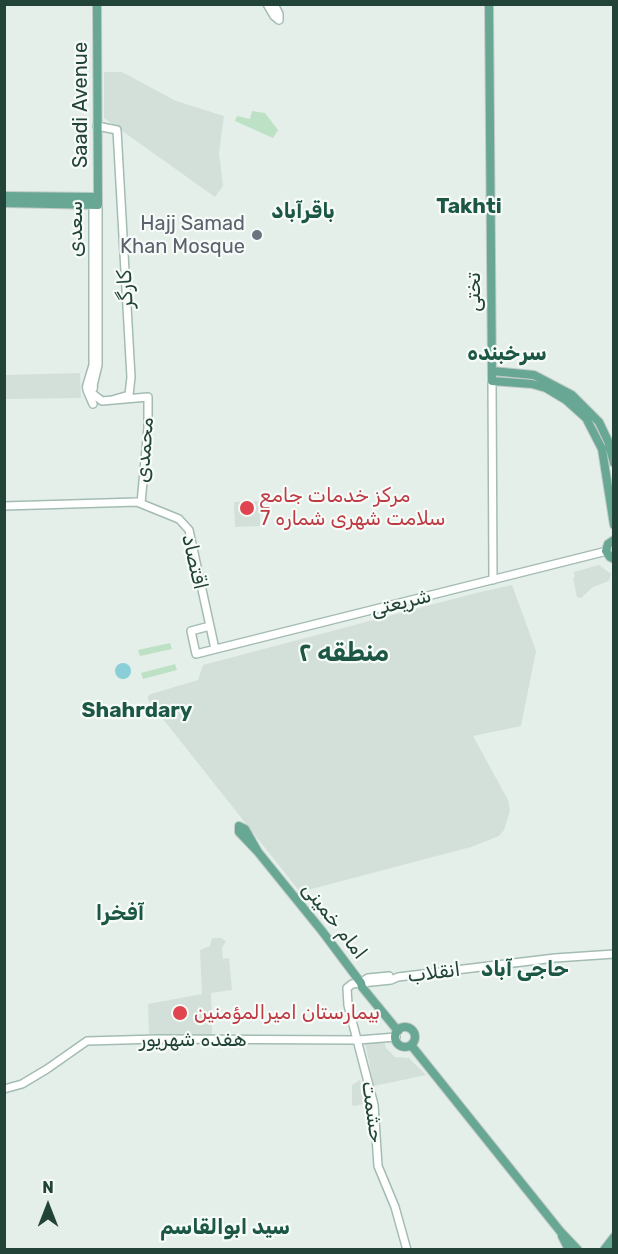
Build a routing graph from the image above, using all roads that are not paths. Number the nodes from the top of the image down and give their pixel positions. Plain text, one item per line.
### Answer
1 (97, 4) edge
2 (489, 4) edge
3 (97, 73) junction
4 (97, 126) junction
5 (93, 188) junction
6 (4, 196) edge
7 (77, 197) junction
8 (95, 201) junction
9 (4, 203) edge
10 (492, 371) junction
11 (508, 372) junction
12 (132, 377) junction
13 (492, 381) junction
14 (509, 382) junction
15 (136, 398) junction
16 (112, 400) junction
17 (614, 463) edge
18 (141, 503) junction
19 (4, 506) edge
20 (614, 525) edge
21 (614, 540) edge
22 (607, 551) junction
23 (614, 559) edge
24 (493, 580) junction
25 (210, 626) junction
26 (215, 649) junction
27 (245, 829) dead end
28 (614, 954) edge
29 (361, 983) junction
30 (398, 1032) junction
31 (361, 1040) junction
32 (411, 1045) junction
33 (4, 1089) edge
34 (560, 1231) junction
35 (614, 1237) edge
36 (406, 1250) edge
37 (569, 1250) edge
38 (578, 1250) edge
39 (604, 1250) edge

1 - 3 main road, Saadi Avenue
2 - 10 main road, تختی
3 - 4 main road, Saadi Avenue
3 - 5 main road, سعدی
4 - 8 main road, Saadi Avenue
4 - 12 main road, کارگر
5 - 7 main road
5 - 8 main road, سعدی
6 - 7 main road
7 - 8 main road
8 - 9 main road
8 - 16 main road, سعدی
10 - 11 main road
10 - 13 main road, تختی
11 - 14 main road
11 - 17 main road
12 - 15 main road, کارگر
12 - 16 main road
13 - 14 main road
13 - 24 main road, تختی
14 - 20 main road
15 - 16 main road
15 - 18 main road, محمدی
18 - 19 main road, اقتصاد
18 - 25 main road, اقتصاد
21 - 22 main road
22 - 23 main road
22 - 24 main road, شریعتی
24 - 26 main road, شریعتی
25 - 26 main road, اقتصاد
25 - 26 main road, شریعتی
27 - 29 main road, امام خمینی
28 - 29 main road, انقلاب
29 - 30 main road, امام خمینی
29 - 31 main road, حشمت
30 - 31 main road, هفده شهریور
30 - 32 main road
30 - 32 main road
31 - 33 main road, هفده شهریور
31 - 36 main road, حشمت
32 - 34 main road
34 - 37 main road
34 - 38 main road
35 - 39 main road

